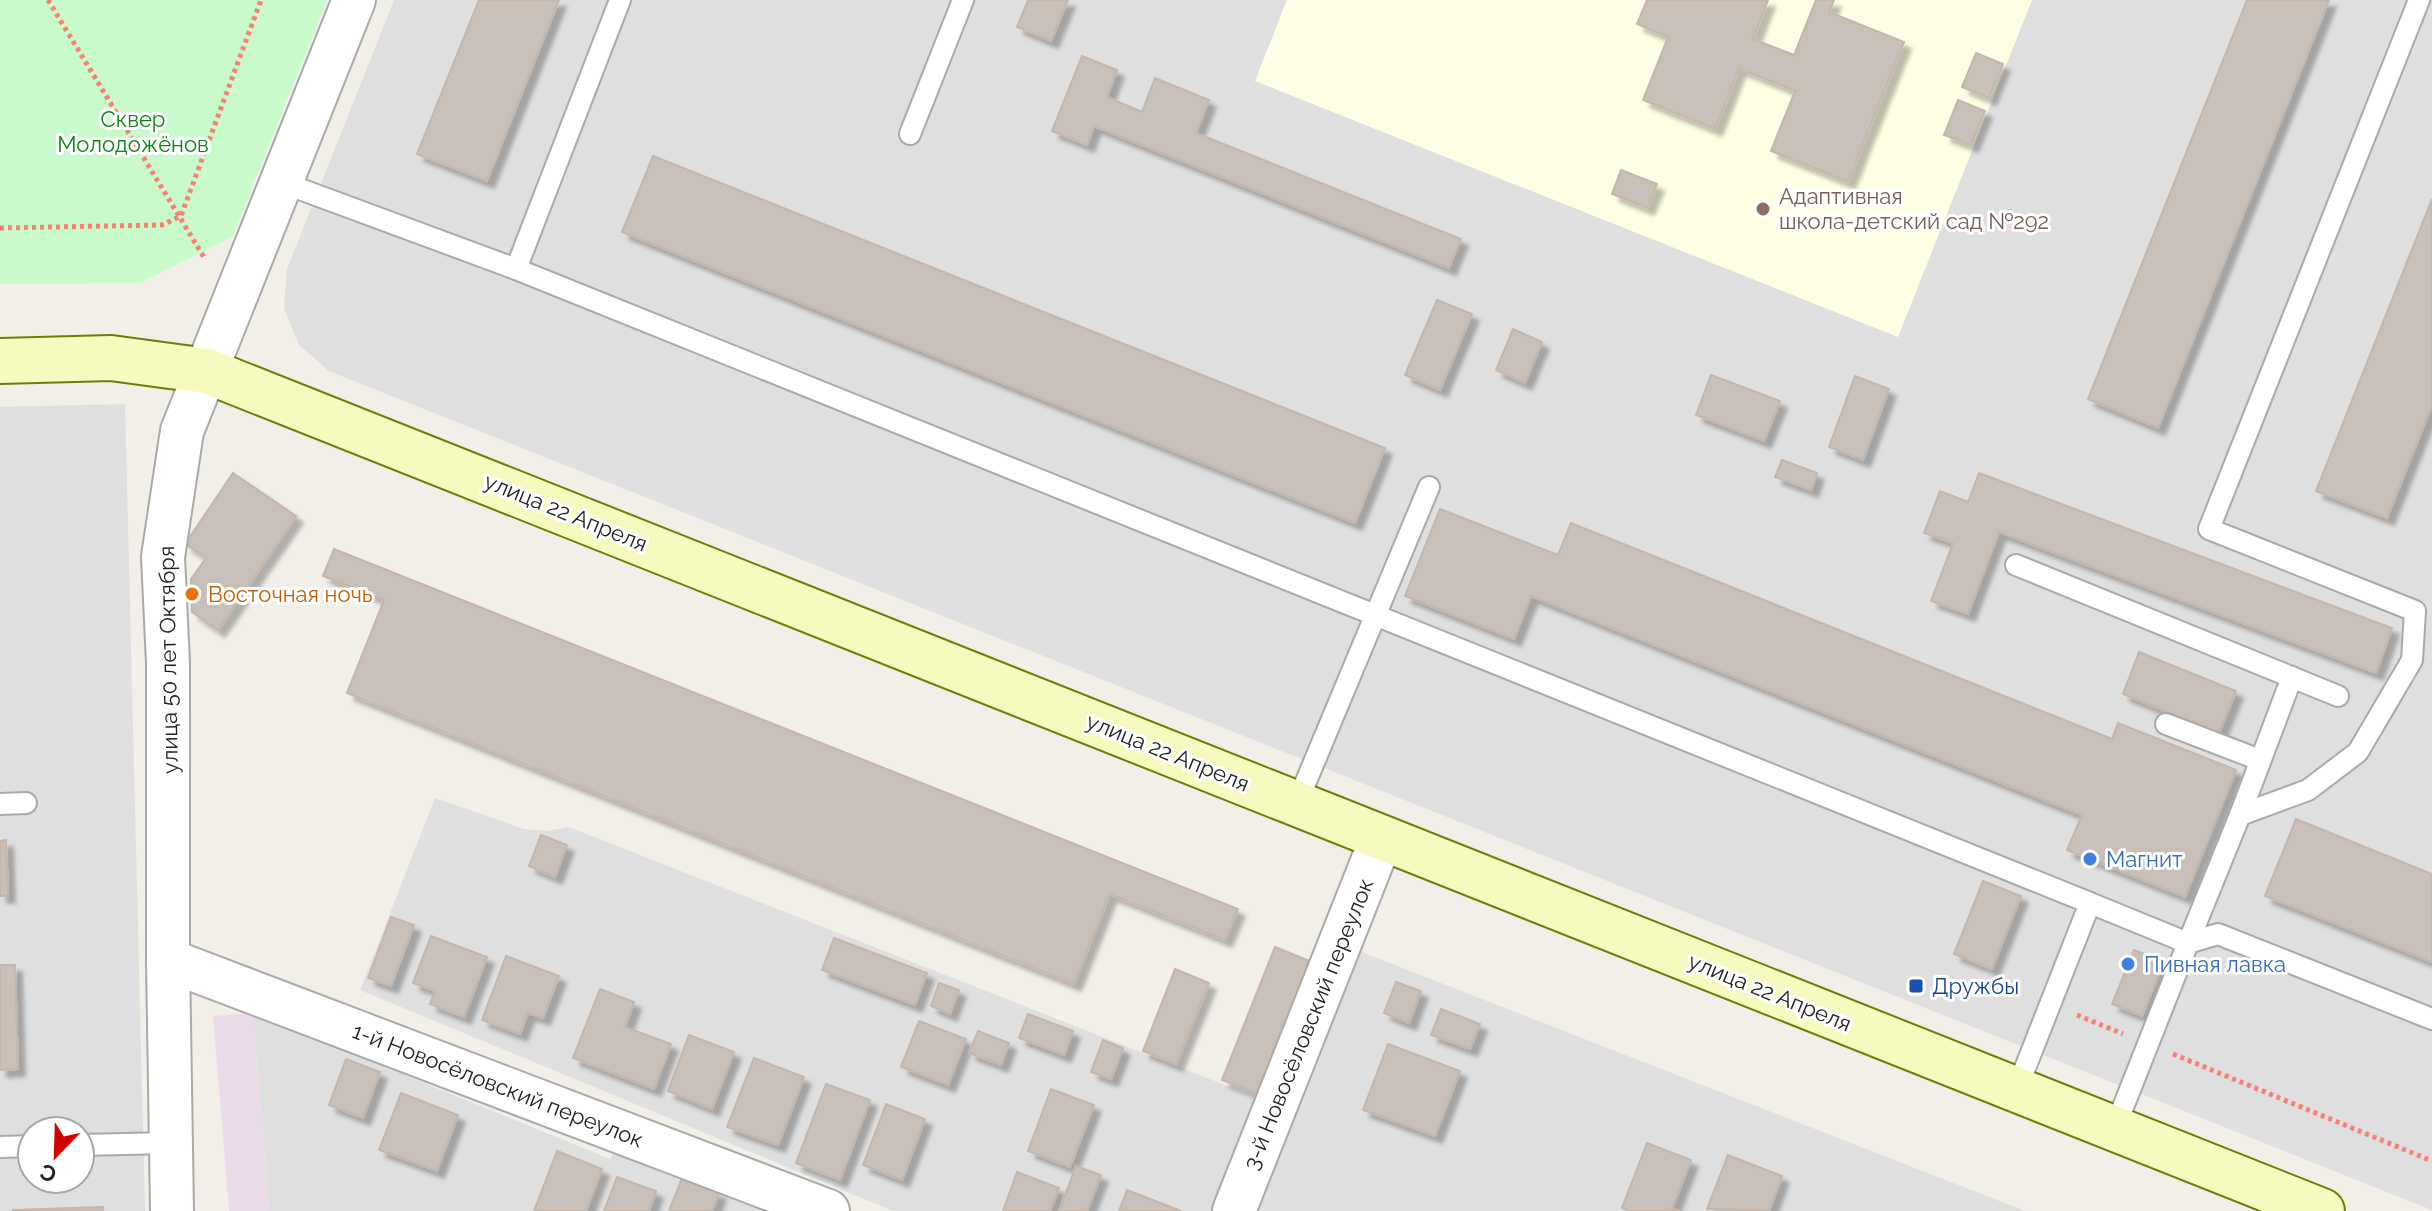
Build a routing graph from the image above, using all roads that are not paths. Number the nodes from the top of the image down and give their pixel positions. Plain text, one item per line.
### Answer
1 (354, 0) edge
2 (620, 0) edge
3 (963, 0) edge
4 (2419, 0) edge
5 (910, 134) dead end
6 (281, 182) junction
7 (516, 269) junction
8 (0, 361) edge
9 (207, 371) junction
10 (1429, 487) dead end
11 (2016, 565) dead end
12 (1378, 614) junction
13 (2292, 677) junction
14 (2338, 696) dead end
15 (2166, 724) dead end
16 (2260, 760) junction
17 (26, 803) dead end
18 (1297, 803) junction
19 (0, 804) edge
20 (2240, 815) junction
21 (1382, 837) junction
22 (2090, 903) junction
23 (2188, 943) junction
24 (168, 960) junction
25 (2432, 1019) edge
26 (2016, 1091) junction
27 (2114, 1130) junction
28 (170, 1143) junction
29 (96, 1145) edge
30 (819, 1209) edge
31 (172, 1211) edge
32 (1234, 1211) edge
33 (2322, 1211) edge

1 - 6 street, улица 50 лет Октября
2 - 7 lane
3 - 5 lane
4 - 20 lane
6 - 7 lane
6 - 9 street, улица 50 лет Октября
7 - 12 lane
8 - 9 main road, улица 22 Апреля
9 - 18 main road, улица 22 Апреля
9 - 24 street, улица 50 лет Октября
10 - 12 lane
11 - 13 lane
12 - 18 lane
12 - 22 lane
13 - 14 lane
13 - 16 lane
15 - 16 lane
16 - 20 lane
17 - 19 lane
18 - 21 main road, улица 22 Апреля
20 - 23 lane
21 - 26 main road, улица 22 Апреля
21 - 32 street, 3-й Новосёловский переулок
22 - 23 lane
22 - 26 lane
23 - 25 lane
23 - 27 lane
24 - 28 street, улица 50 лет Октября
24 - 30 street, 1-й Новосёловский переулок
26 - 27 main road, улица 22 Апреля
27 - 33 main road, улица 22 Апреля
28 - 29 lane
28 - 31 street, улица 50 лет Октября

